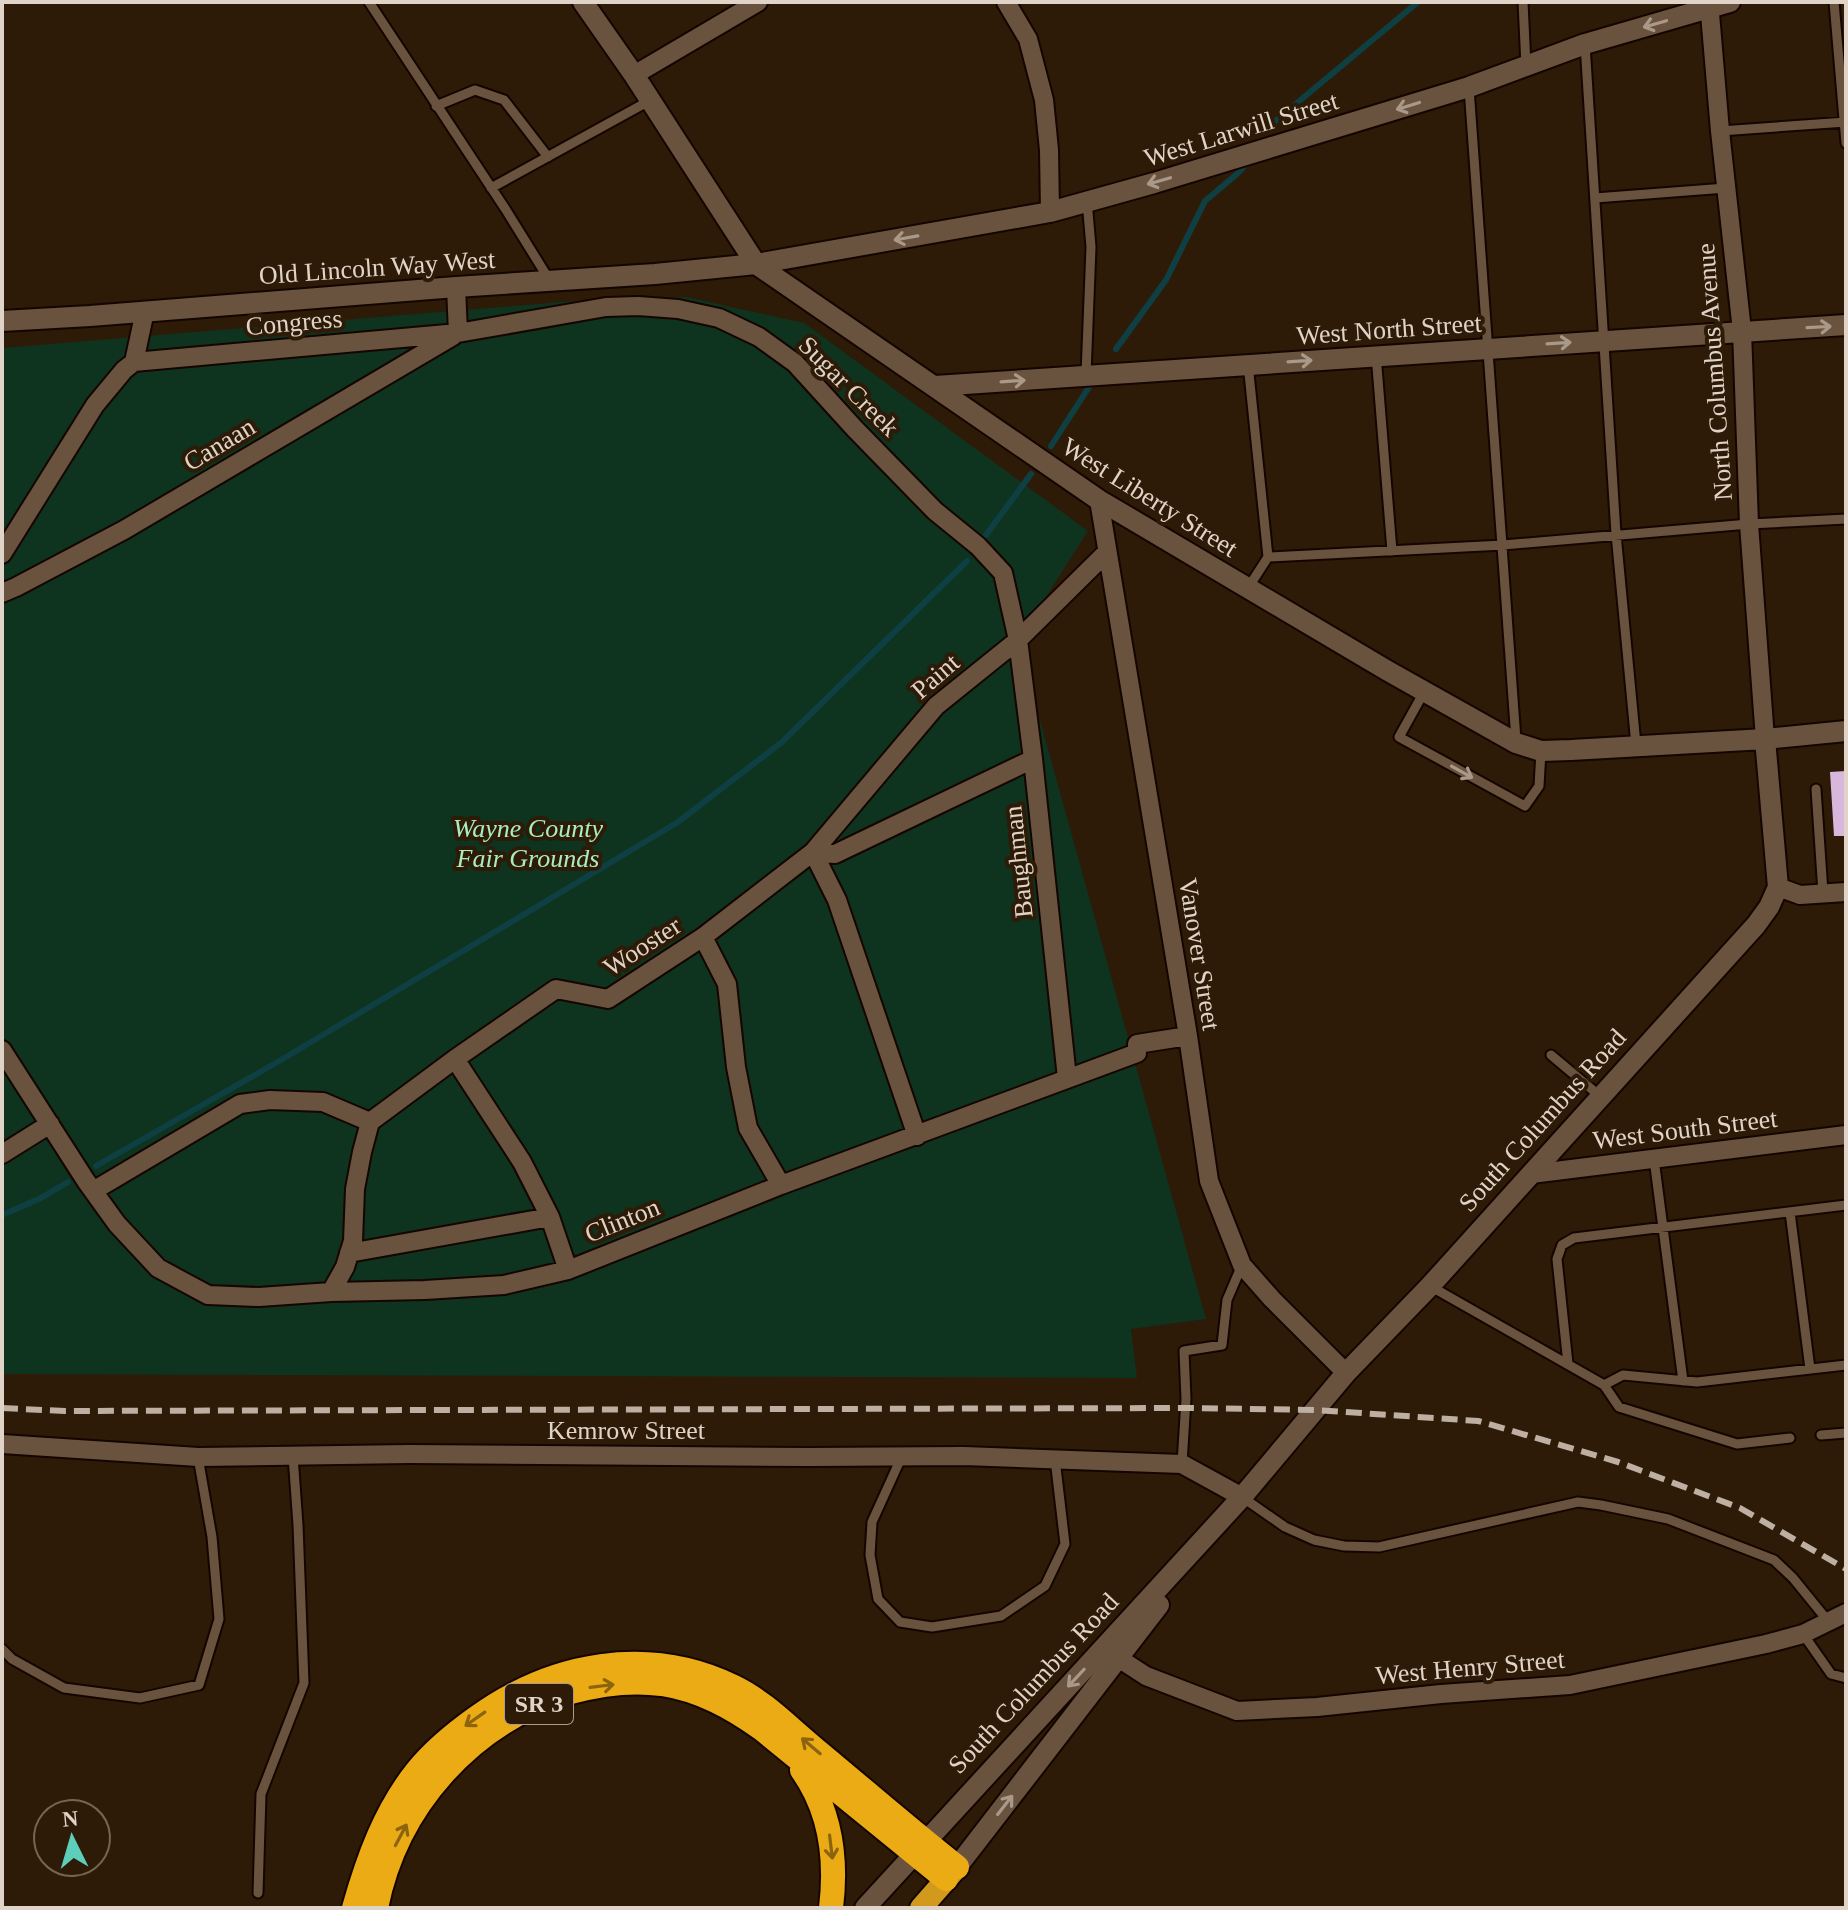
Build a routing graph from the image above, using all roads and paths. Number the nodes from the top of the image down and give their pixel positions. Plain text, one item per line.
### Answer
1 (369, 2) edge
2 (583, 2) edge
3 (758, 2) edge
4 (1006, 2) edge
5 (1523, 2) edge
6 (1834, 2) edge
7 (1716, 4) edge
8 (1585, 44) junction
9 (1526, 66) junction
10 (634, 75) junction
11 (1469, 87) junction
12 (651, 100) junction
13 (436, 106) junction
14 (1845, 122) edge
15 (1720, 131) junction
16 (1846, 143) edge
17 (548, 157) junction
18 (491, 188) junction
19 (1726, 188) junction
20 (1595, 198) junction
21 (1087, 201) junction
22 (1050, 212) junction
23 (756, 264) junction
24 (550, 281) junction
25 (456, 287) junction
26 (145, 311) junction
27 (2, 321) edge
28 (1846, 325) edge
29 (1742, 331) junction
30 (458, 333) junction
31 (1604, 341) junction
32 (1487, 348) junction
33 (1376, 355) junction
34 (134, 362) junction
35 (1248, 364) junction
36 (1086, 375) junction
37 (935, 386) junction
38 (1099, 500) junction
39 (1846, 519) edge
40 (1749, 524) junction
41 (1616, 534) junction
42 (1503, 545) junction
43 (1392, 551) junction
44 (1107, 552) junction
45 (2, 554) edge
46 (1268, 557) junction
47 (1248, 588) junction
48 (2, 593) edge
49 (1018, 640) junction
50 (1424, 692) junction
51 (1846, 731) edge
52 (1765, 739) junction
53 (1516, 743) junction
54 (1636, 745) junction
55 (1541, 751) junction
56 (1033, 759) junction
57 (1816, 789) dead end
58 (813, 852) junction
59 (1778, 887) junction
60 (1846, 892) edge
61 (1823, 893) junction
62 (703, 937) junction
63 (1188, 1036) junction
64 (2, 1050) edge
65 (1551, 1055) dead end
66 (455, 1059) junction
67 (1067, 1078) junction
68 (1601, 1097) junction
69 (370, 1122) junction
70 (50, 1124) junction
71 (1846, 1135) edge
72 (917, 1136) junction
73 (2, 1154) edge
74 (1654, 1159) junction
75 (1531, 1174) junction
76 (781, 1185) junction
77 (90, 1186) junction
78 (1846, 1205) edge
79 (1790, 1212) junction
80 (550, 1217) junction
81 (1663, 1227) junction
82 (349, 1253) junction
83 (1242, 1265) junction
84 (568, 1270) junction
85 (1430, 1286) junction
86 (331, 1292) junction
87 (1568, 1364) junction
88 (1846, 1365) edge
89 (1810, 1369) junction
90 (1346, 1373) junction
91 (1683, 1381) junction
92 (1604, 1385) junction
93 (1846, 1433) edge
94 (1821, 1435) dead end
95 (1790, 1438) dead end
96 (2, 1444) edge
97 (293, 1456) junction
98 (902, 1456) junction
99 (198, 1457) junction
100 (1055, 1459) junction
101 (1182, 1464) junction
102 (1242, 1497) junction
103 (1846, 1613) edge
104 (1828, 1622) junction
105 (1803, 1634) junction
106 (2, 1649) edge
107 (1111, 1654) junction
108 (1846, 1678) edge
109 (789, 1752) junction
110 (920, 1848) junction
111 (952, 1873) junction
112 (258, 1893) dead end
113 (354, 1908) edge
114 (376, 1908) edge
115 (831, 1908) edge
116 (865, 1908) edge
117 (921, 1908) edge

1 - 13 lane
2 - 10 main road, West Liberty Street
3 - 10 street
4 - 22 street
5 - 9 lane
6 - 14 lane
7 -> 8 main road, West Larwill Street
7 - 15 street, North Columbus Avenue
8 - 9 main road, West Larwill Street
8 - 20 lane
9 - 11 main road, West Larwill Street
10 - 12 main road, West Liberty Street
11 -> 21 main road, West Larwill Street
11 - 32 lane
12 - 17 lane
12 - 23 main road, West Liberty Street
13 - 17 lane
13 - 18 lane
14 - 15 lane
14 - 16 lane
15 - 19 street, North Columbus Avenue
17 - 18 lane
18 - 24 lane
19 - 20 lane
19 - 29 street, North Columbus Avenue
20 - 31 lane
21 - 22 main road, West Larwill Street
21 - 36 lane
22 -> 23 main road, West Larwill Street
23 - 24 main road, Old Lincoln Way West
23 - 37 main road, West Liberty Street
24 - 25 main road, Old Lincoln Way West
25 - 26 main road, Old Lincoln Way West
25 - 30 street
26 - 27 main road, Old Lincoln Way West
26 - 34 street
29 -> 28 main road, West North Street
29 - 31 main road, West North Street
29 - 40 street, North Columbus Avenue
30 - 34 street, Congress
30 - 48 street, Canaan
30 - 49 street, Sugar Creek
32 -> 31 main road, West North Street
31 - 41 lane
32 - 33 main road, West North Street
32 - 42 lane
35 -> 33 main road, West North Street
33 - 43 lane
34 - 45 street
35 - 36 main road, West North Street
35 - 46 lane
37 -> 36 main road, West North Street
37 - 38 main road, West Liberty Street
38 - 44 street, Vanover Street
38 - 47 main road, West Liberty Street
39 - 40 lane
40 - 41 lane
40 - 52 street, North Columbus Avenue
41 - 42 lane
41 - 54 lane
42 - 43 lane
42 - 53 lane
43 - 46 lane
44 - 49 street, Paint
44 - 63 street, Vanover Street
46 - 47 lane
47 - 50 main road, West Liberty Street
49 - 56 street, Baughman
49 - 58 street, Paint
50 - 53 main road, West Liberty Street
50 -> 55 lane
51 - 52 main road, West Liberty Street
52 - 54 main road, West Liberty Street
52 - 59 main road
53 - 55 main road, West Liberty Street
54 - 55 main road, West Liberty Street
56 - 58 street
56 - 67 street, Baughman
57 - 61 lane
58 - 62 street, Wooster
58 - 72 street
59 - 61 street
59 - 68 main road, South Columbus Road
60 - 61 street
62 - 66 street, Wooster
62 - 76 street
63 - 67 street, Clinton
63 - 83 street, Vanover Street
64 - 70 street, Clinton
65 - 68 lane
66 - 69 street, Wooster
66 - 80 street
67 - 72 street, Clinton
68 - 75 main road, South Columbus Road
69 - 77 street
69 - 82 street
70 - 73 street
70 - 77 street, Clinton
71 - 74 street, West South Street
72 - 76 street, Clinton
74 - 75 street, West South Street
74 - 81 lane
75 - 85 main road, South Columbus Road
76 - 84 street, Clinton
77 - 86 street, Clinton
78 - 79 lane
79 - 81 lane
79 - 89 lane
80 - 82 street
80 - 84 street
81 - 87 lane
81 - 91 lane
82 - 86 street
83 - 90 street, Vanover Street
83 - 101 lane
84 - 86 street, Clinton
85 - 87 lane
85 - 90 main road, South Columbus Road
87 - 92 lane
88 - 89 lane
89 - 91 lane
90 - 102 main road, South Columbus Road
91 - 92 lane
92 - 95 lane
93 - 94 lane
96 - 99 street, Kemrow Street
97 - 98 street, Kemrow Street
97 - 99 street, Kemrow Street
97 - 112 lane
98 - 100 street, Kemrow Street
98 - 100 lane
99 - 106 lane
100 - 101 street, Kemrow Street
101 - 102 street, Kemrow Street
102 - 104 lane
102 - 107 main road, South Columbus Road
103 - 104 street, West Henry Street
104 - 105 street, West Henry Street
105 - 107 street, West Henry Street
105 - 108 lane
107 -> 110 main road, South Columbus Road
111 -> 107 main road, South Columbus Road
109 - 110 highway
114 -> 109 highway, SR 3
109 -> 115 highway, SR 3
110 - 111 highway
110 -> 113 highway
110 - 116 main road, South Columbus Road
111 - 117 highway, South Columbus Road

